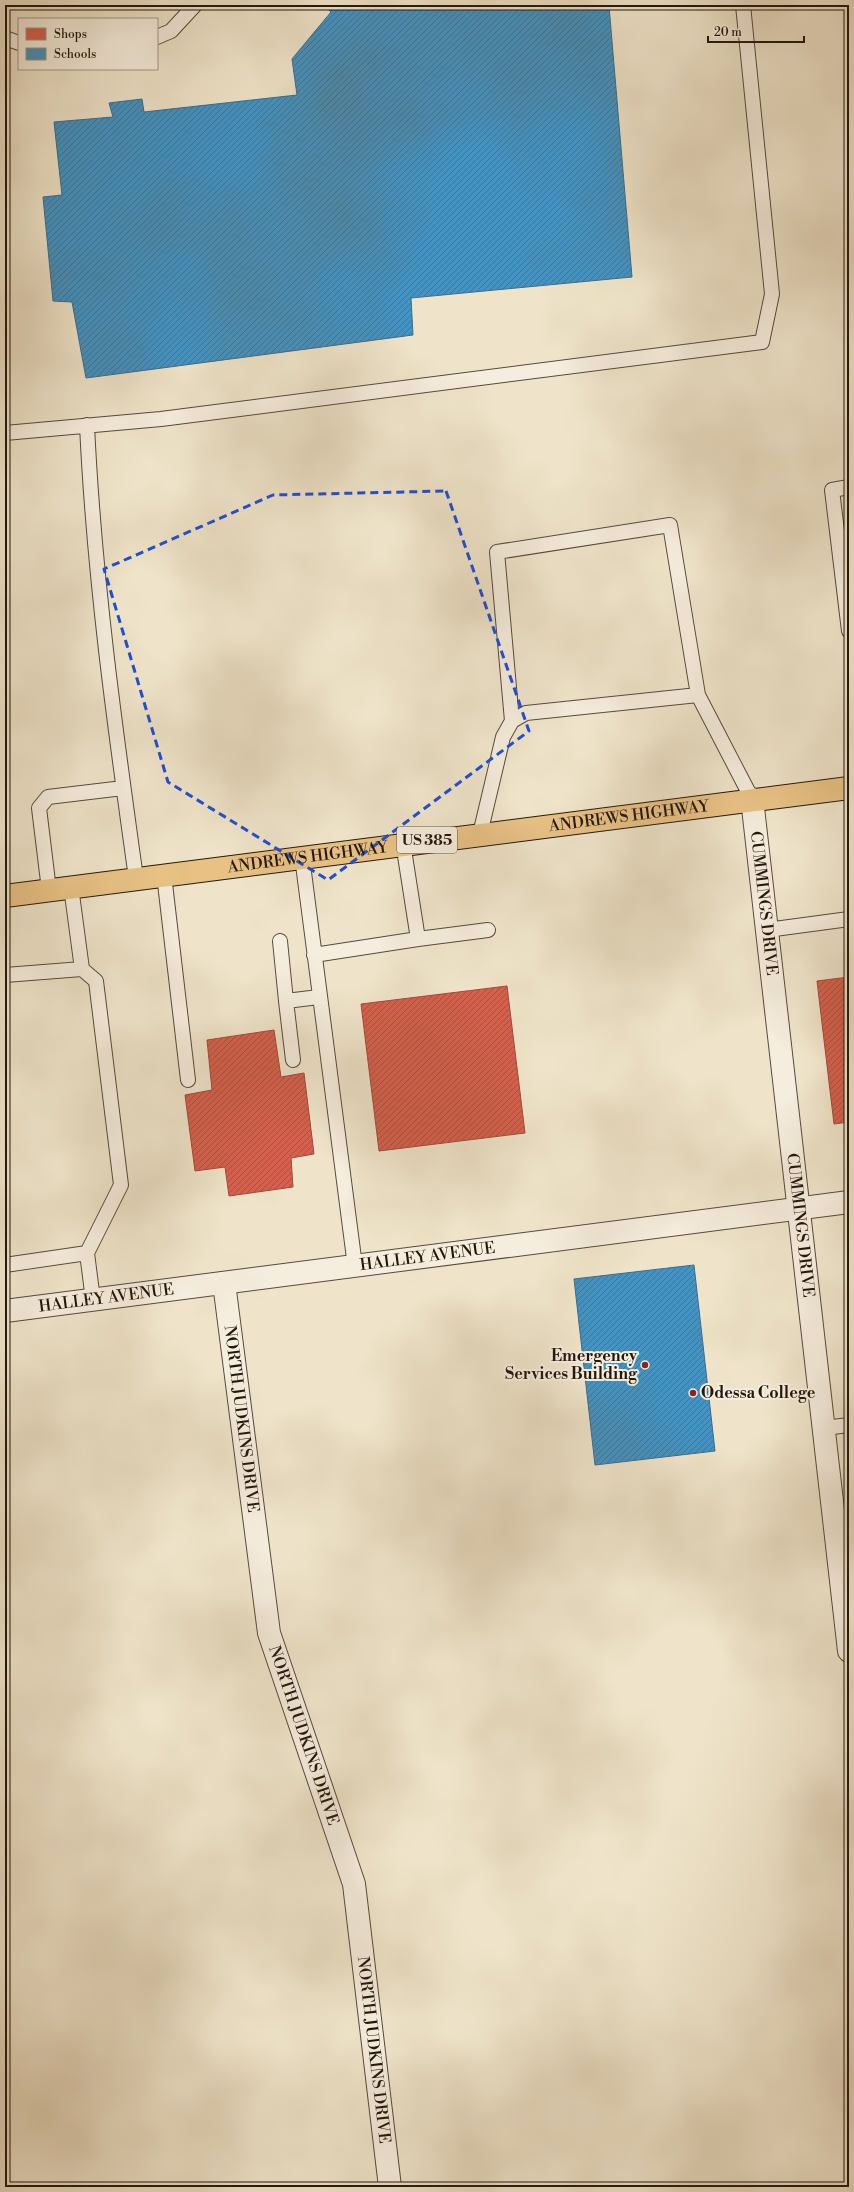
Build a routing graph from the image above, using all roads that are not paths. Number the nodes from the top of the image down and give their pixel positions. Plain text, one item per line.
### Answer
1 (195, 5) edge
2 (743, 5) edge
3 (158, 37) edge
4 (5, 38) edge
5 (18, 43) edge
6 (87, 425) junction
7 (5, 433) edge
8 (849, 487) edge
9 (849, 631) edge
10 (698, 695) junction
11 (512, 721) junction
12 (123, 788) junction
13 (849, 788) edge
14 (752, 799) junction
15 (480, 834) junction
16 (403, 844) junction
17 (302, 857) junction
18 (164, 875) junction
19 (136, 878) junction
20 (71, 887) junction
21 (49, 890) junction
22 (5, 896) edge
23 (849, 919) edge
24 (488, 930) dead end
25 (767, 930) junction
26 (418, 939) junction
27 (280, 941) dead end
28 (314, 955) junction
29 (82, 969) junction
30 (5, 975) edge
31 (319, 997) junction
32 (286, 1001) junction
33 (293, 1060) dead end
34 (188, 1080) dead end
35 (849, 1202) edge
36 (799, 1208) junction
37 (87, 1253) junction
38 (5, 1265) edge
39 (355, 1266) junction
40 (224, 1283) junction
41 (93, 1300) junction
42 (5, 1308) edge
43 (849, 1425) edge
44 (824, 1428) junction
45 (849, 1651) edge
46 (390, 2187) edge

1 - 3 lane
2 - 6 lane
4 - 5 lane
6 - 7 lane
6 - 12 lane
8 - 9 lane
10 - 11 lane
10 - 11 lane
10 - 14 lane
11 - 15 lane
12 - 19 lane
12 - 21 lane
13 - 14 main road, ANDREWS HIGHWAY / US 385
14 - 15 main road, ANDREWS HIGHWAY / US 385
14 - 25 street, CUMMINGS DRIVE
15 - 16 main road, ANDREWS HIGHWAY / US 385
16 - 17 main road, ANDREWS HIGHWAY / US 385
16 - 26 lane
17 - 18 main road, ANDREWS HIGHWAY / US 385
17 - 28 lane
18 - 19 main road, ANDREWS HIGHWAY / US 385
18 - 34 lane
19 - 20 main road, ANDREWS HIGHWAY / US 385
20 - 21 main road, ANDREWS HIGHWAY / US 385
20 - 29 lane
21 - 22 main road, ANDREWS HIGHWAY / US 385
23 - 25 lane
24 - 26 lane
25 - 36 street, CUMMINGS DRIVE
26 - 28 lane
27 - 32 lane
28 - 31 lane
29 - 30 lane
29 - 37 lane
31 - 32 lane
31 - 39 lane
32 - 33 lane
35 - 36 street, HALLEY AVENUE
36 - 39 street, HALLEY AVENUE
36 - 44 street, CUMMINGS DRIVE
37 - 38 lane
37 - 41 lane
39 - 40 street, HALLEY AVENUE
40 - 41 street, HALLEY AVENUE
40 - 46 street, NORTH JUDKINS DRIVE
41 - 42 street, HALLEY AVENUE
43 - 44 lane
44 - 45 street, CUMMINGS DRIVE

